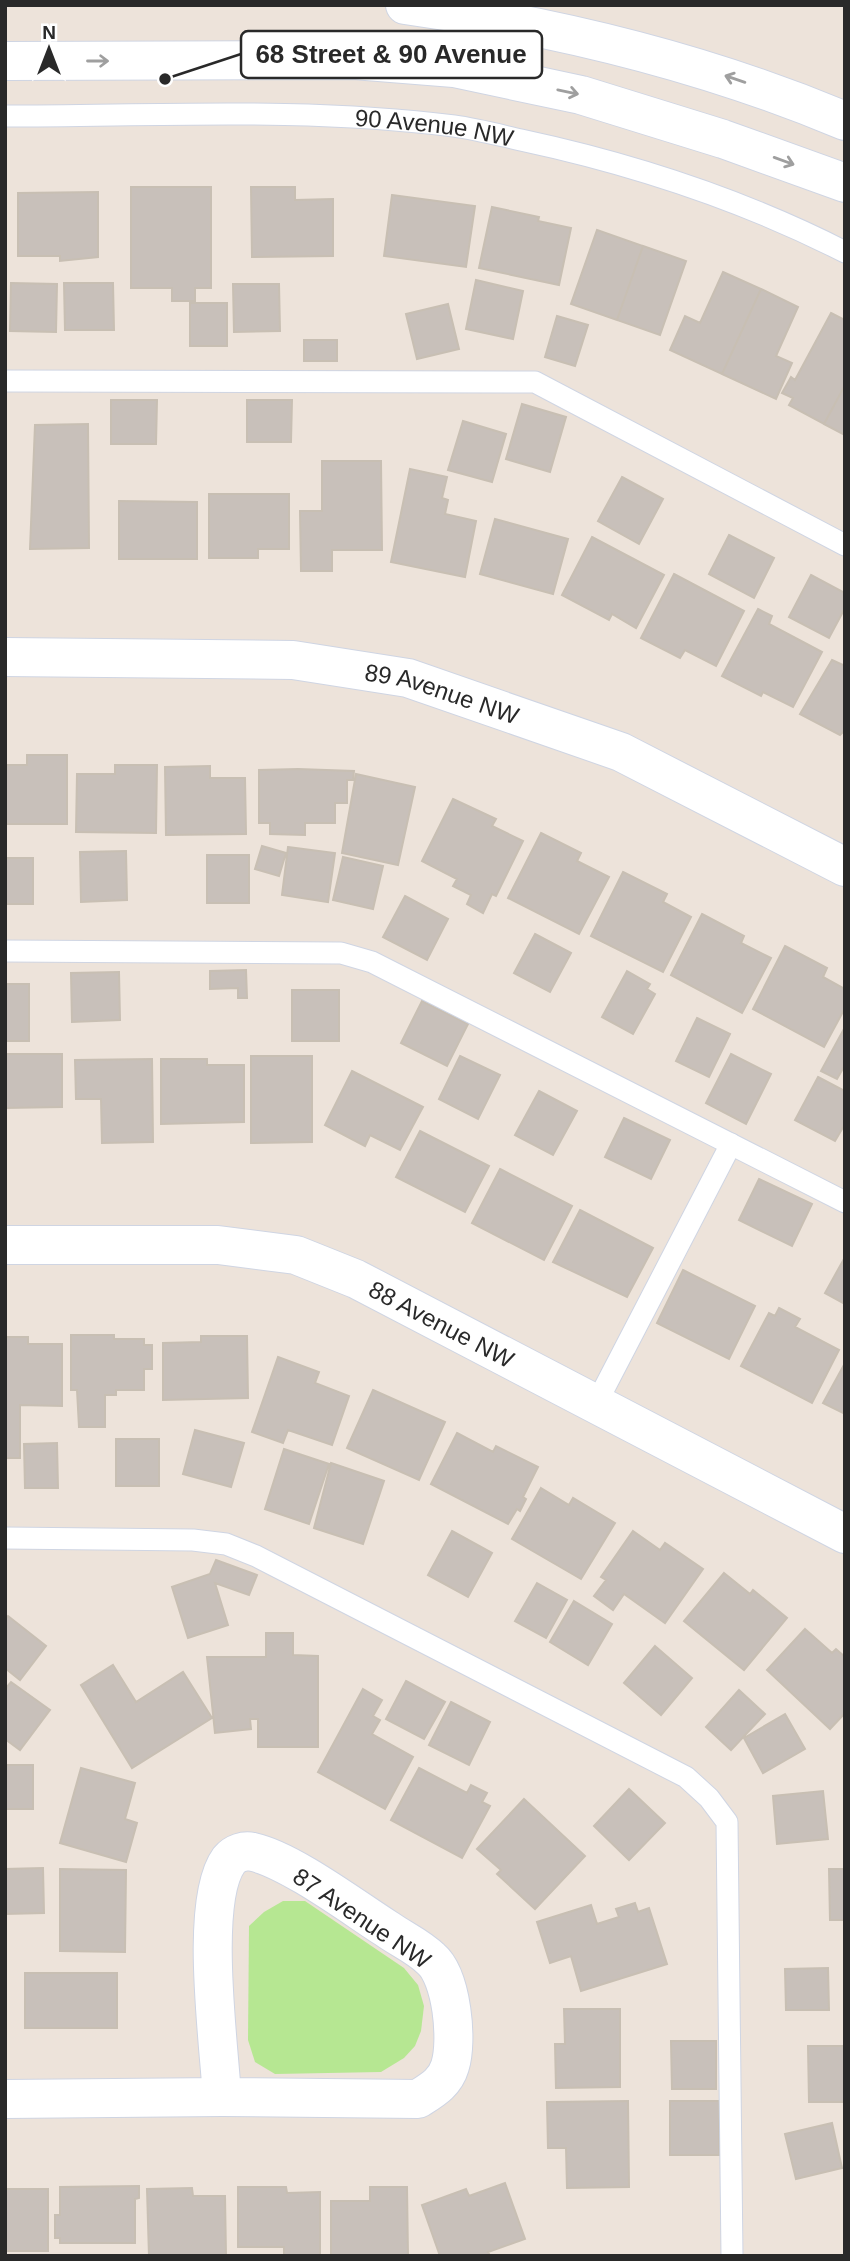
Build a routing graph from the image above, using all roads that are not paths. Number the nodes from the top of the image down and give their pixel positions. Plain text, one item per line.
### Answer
1 (405, 5) edge
2 (5, 61) edge
3 (5, 116) edge
4 (845, 121) edge
5 (845, 183) edge
6 (845, 252) edge
7 (5, 381) edge
8 (845, 545) edge
9 (5, 657) edge
10 (845, 867) edge
11 (5, 951) edge
12 (731, 1144) junction
13 (845, 1202) edge
14 (5, 1245) edge
15 (596, 1404) junction
16 (845, 1534) edge
17 (5, 1538) edge
18 (222, 2097) junction
19 (5, 2099) edge
20 (732, 2256) edge

4 -> 1 street
2 -> 5 street
3 - 6 lane, 90 Avenue NW
7 - 8 lane
9 - 10 street, 89 Avenue NW
11 - 12 lane
12 - 13 lane
12 - 15 lane
14 - 15 street, 88 Avenue NW
15 - 16 street, 88 Avenue NW
17 - 20 lane
18 - 18 street, 87 Avenue NW
18 - 19 street, 87 Avenue NW

